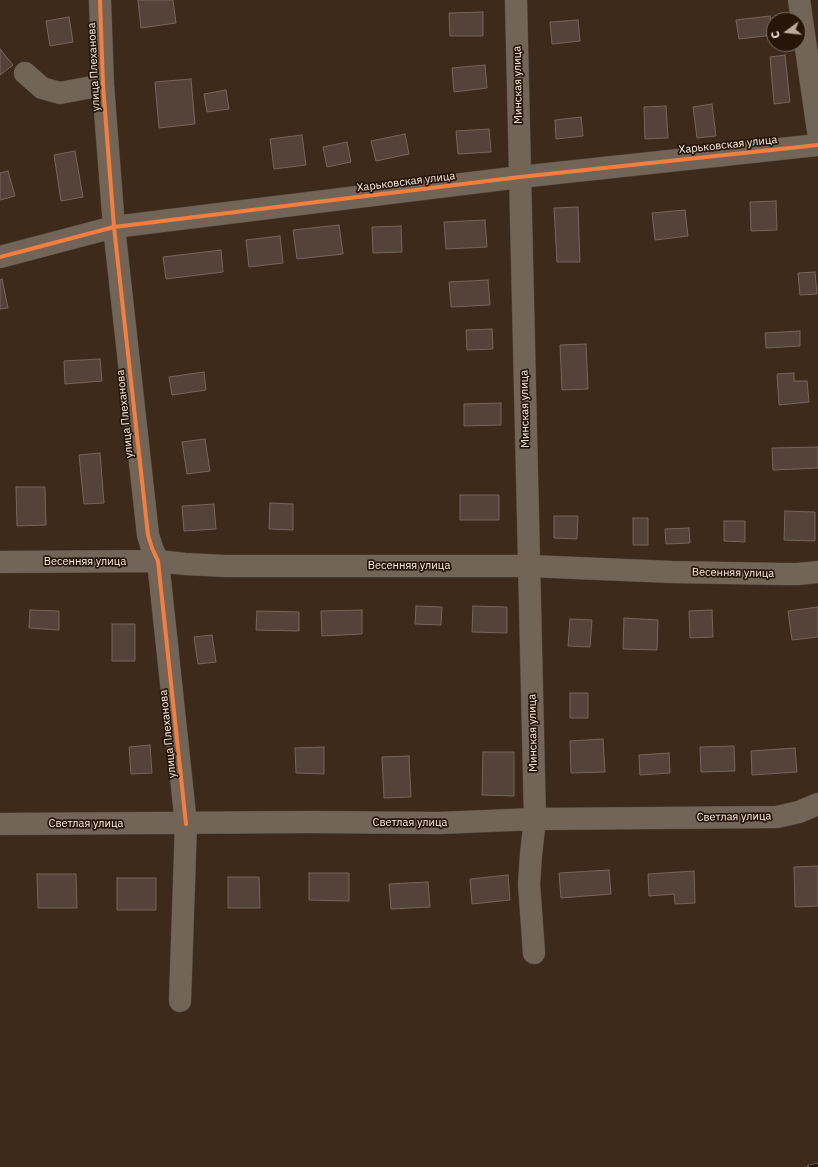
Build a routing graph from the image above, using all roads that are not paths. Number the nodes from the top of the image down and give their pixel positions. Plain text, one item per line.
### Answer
1 (100, 0) edge
2 (516, 0) edge
3 (799, 0) edge
4 (25, 73) dead end
5 (103, 85) junction
6 (818, 131) edge
7 (818, 144) edge
8 (520, 178) junction
9 (114, 228) junction
10 (0, 257) edge
11 (158, 561) junction
12 (0, 562) edge
13 (529, 566) junction
14 (818, 572) edge
15 (818, 804) edge
16 (535, 819) junction
17 (0, 824) edge
18 (186, 824) junction
19 (534, 953) dead end
20 (180, 1001) dead end

1 - 5 street, улица Плеханова
2 - 8 street, Минская улица
3 - 6 street
4 - 5 street
5 - 9 street, улица Плеханова
7 - 8 street, Харьковская улица
8 - 9 street, Харьковская улица
8 - 13 street, Минская улица
9 - 10 street, Харьковская улица
9 - 11 street, улица Плеханова
11 - 12 street, Весенняя улица
11 - 13 street, Весенняя улица
11 - 18 street, улица Плеханова
13 - 14 street, Весенняя улица
13 - 16 street, Минская улица
15 - 16 street, Светлая улица
16 - 18 street, Светлая улица
16 - 19 street, Минская улица
17 - 18 street, Светлая улица
18 - 20 street, улица Плеханова

